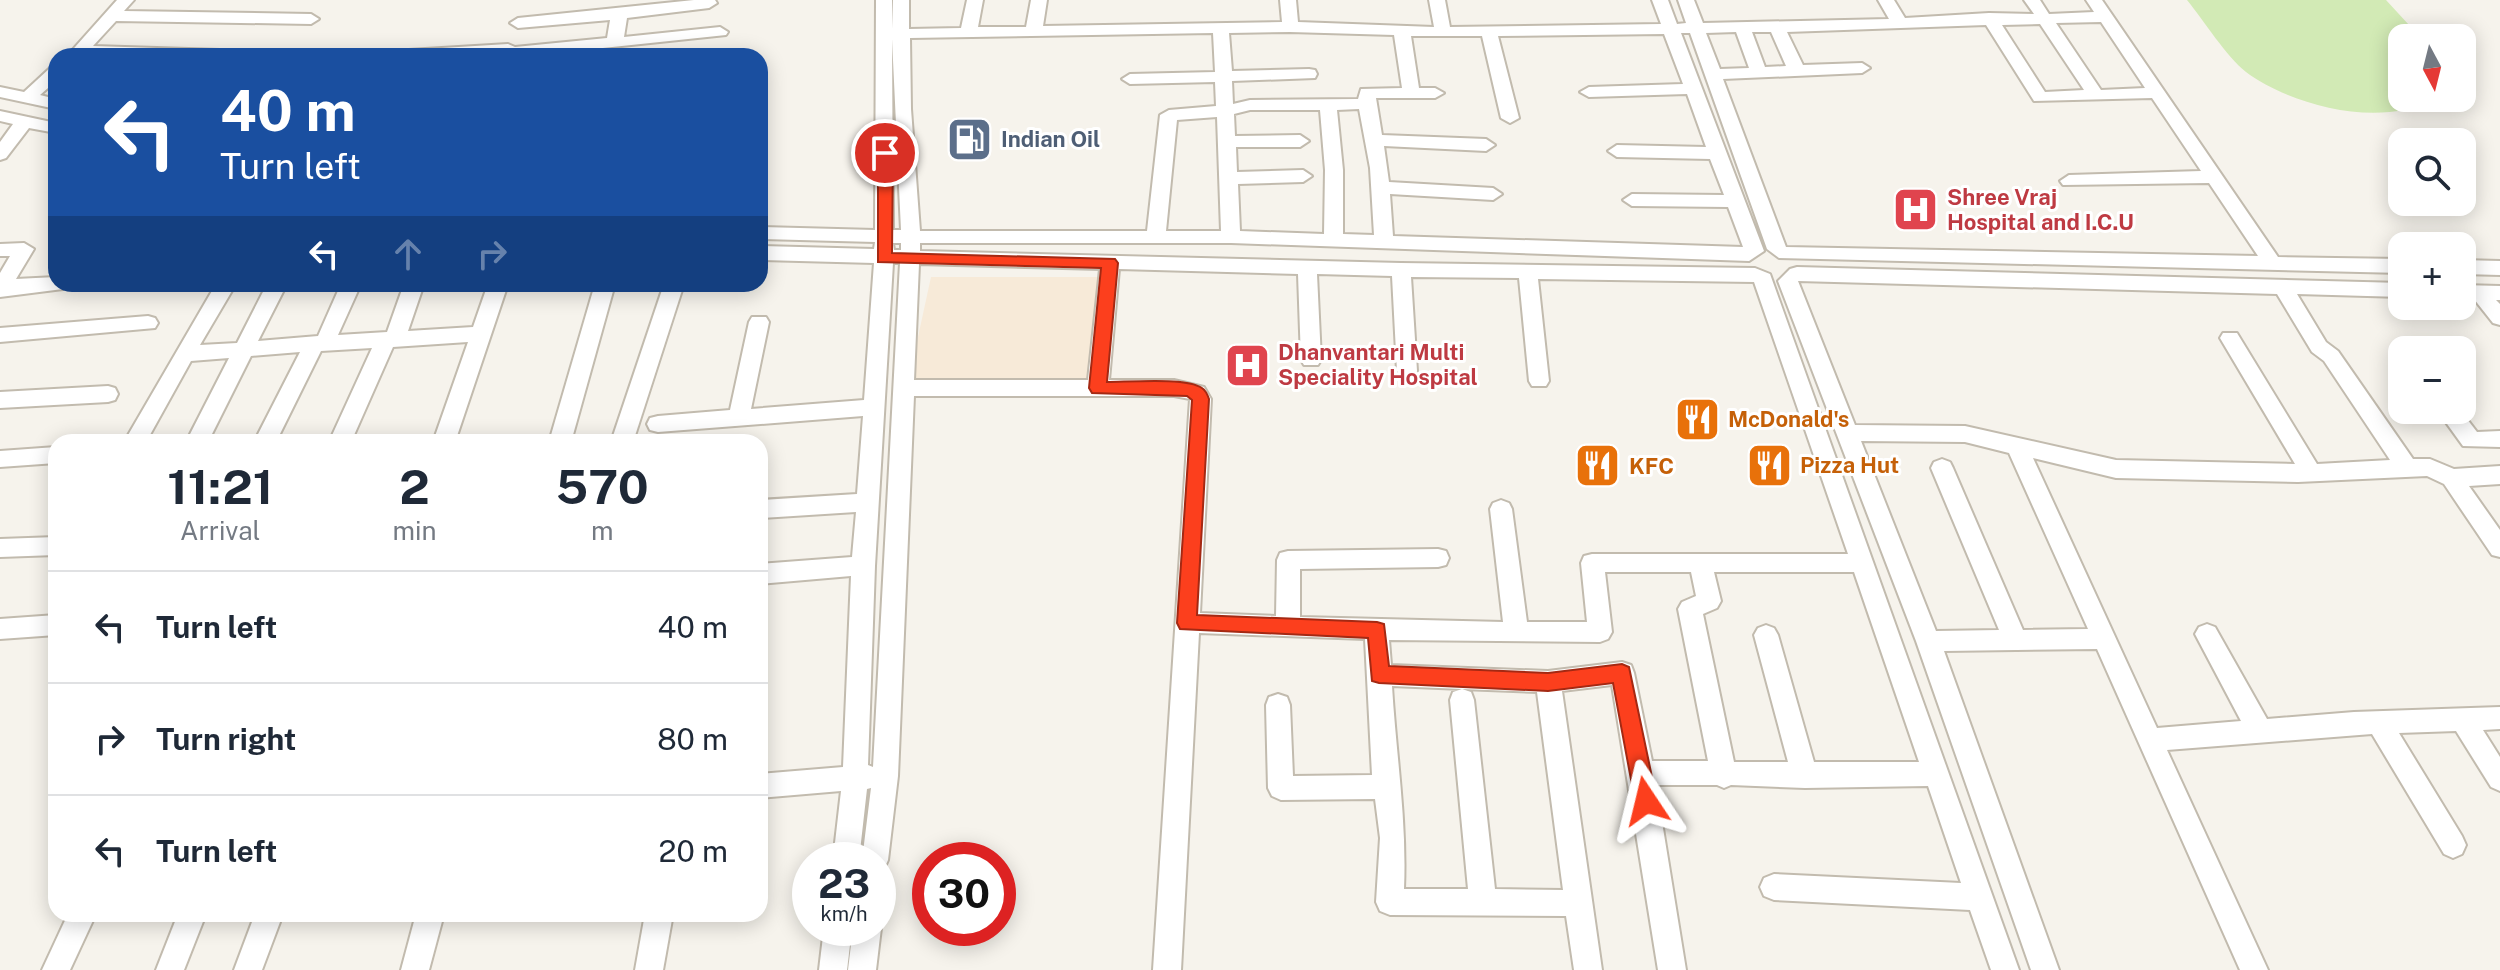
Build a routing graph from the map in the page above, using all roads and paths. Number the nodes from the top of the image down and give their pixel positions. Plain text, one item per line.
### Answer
1 (126, 0) edge
2 (884, 0) edge
3 (901, 0) edge
4 (975, 0) edge
5 (1039, 0) edge
6 (1288, 0) edge
7 (1437, 0) edge
8 (1660, 0) edge
9 (1686, 0) edge
10 (1886, 0) edge
11 (2032, 0) edge
12 (2094, 0) edge
13 (709, 3) dead end
14 (619, 14) junction
15 (112, 16) junction
16 (2043, 17) junction
17 (2105, 17) junction
18 (1989, 18) junction
19 (311, 19) dead end
20 (518, 23) dead end
21 (1900, 23) junction
22 (1221, 27) junction
23 (1290, 27) junction
24 (1742, 27) junction
25 (1777, 27) junction
26 (1673, 28) junction
27 (1698, 28) junction
28 (1034, 30) junction
29 (969, 31) junction
30 (1402, 31) junction
31 (1489, 31) junction
32 (720, 32) dead end
33 (1443, 32) junction
34 (892, 33) junction
35 (615, 42) junction
36 (83, 48) edge
37 (565, 48) edge
38 (1862, 68) dead end
39 (1797, 71) junction
40 (1759, 72) junction
41 (1309, 74) dead end
42 (1715, 74) junction
43 (1223, 76) junction
44 (48, 79) edge
45 (1130, 79) dead end
46 (1693, 89) junction
47 (0, 92) edge
48 (1589, 92) dead end
49 (1411, 93) junction
50 (1435, 93) dead end
51 (2157, 93) junction
52 (2096, 95) junction
53 (27, 98) junction
54 (48, 102) edge
55 (1328, 103) junction
56 (1367, 104) junction
57 (1224, 111) junction
58 (0, 116) edge
59 (1510, 118) dead end
60 (25, 121) junction
61 (48, 126) edge
62 (1374, 140) junction
63 (1300, 141) dead end
64 (1226, 142) junction
65 (1486, 145) dead end
66 (1617, 151) dead end
67 (1717, 153) junction
68 (0, 154) edge
69 (1303, 176) dead end
70 (2214, 177) junction
71 (1228, 178) junction
72 (2069, 181) dead end
73 (1381, 188) junction
74 (1493, 194) dead end
75 (1632, 200) dead end
76 (1735, 201) junction
77 (768, 234) edge
78 (1156, 236) junction
79 (1231, 237) junction
80 (1333, 241) junction
81 (1384, 241) junction
82 (884, 248) junction
83 (910, 248) junction
84 (0, 250) edge
85 (1782, 251) junction
86 (1751, 252) junction
87 (768, 253) edge
88 (1110, 263) junction
89 (2272, 263) junction
90 (2388, 266) edge
91 (1307, 267) junction
92 (2476, 267) edge
93 (2500, 268) edge
94 (1401, 270) junction
95 (1528, 272) junction
96 (1759, 277) junction
97 (1792, 278) junction
98 (48, 284) edge
99 (1, 287) edge
100 (2284, 288) junction
101 (2388, 290) edge
102 (221, 292) edge
103 (273, 292) edge
104 (347, 292) edge
105 (411, 292) edge
106 (495, 292) edge
107 (603, 292) edge
108 (671, 292) edge
109 (2476, 292) edge
110 (2500, 293) edge
111 (2476, 296) edge
112 (2500, 318) edge
113 (759, 322) dead end
114 (148, 323) dead end
115 (481, 334) junction
116 (0, 335) edge
117 (2230, 338) dead end
118 (390, 339) junction
119 (320, 344) junction
120 (246, 349) junction
121 (185, 354) junction
122 (1311, 360) dead end
123 (1407, 371) dead end
124 (1539, 381) dead end
125 (904, 388) junction
126 (1098, 388) junction
127 (108, 394) dead end
128 (0, 400) edge
129 (876, 407) junction
130 (739, 417) junction
131 (658, 424) dead end
132 (2459, 424) edge
133 (1846, 433) junction
134 (140, 434) edge
135 (201, 434) edge
136 (269, 434) edge
137 (344, 434) edge
138 (447, 434) edge
139 (562, 434) edge
140 (625, 434) edge
141 (2500, 439) edge
142 (2018, 448) junction
143 (48, 456) edge
144 (0, 459) edge
145 (1942, 468) dead end
146 (2407, 468) junction
147 (2311, 472) junction
148 (2500, 475) edge
149 (2452, 478) junction
150 (869, 502) junction
151 (768, 508) edge
152 (1501, 509) dead end
153 (48, 546) edge
154 (0, 548) edge
155 (2500, 548) edge
156 (1438, 558) dead end
157 (1863, 563) junction
158 (1701, 564) junction
159 (863, 566) junction
160 (768, 573) edge
161 (1187, 623) junction
162 (48, 626) edge
163 (1288, 627) junction
164 (0, 629) edge
165 (1377, 630) junction
166 (1516, 632) junction
167 (2207, 634) dead end
168 (1766, 635) dead end
169 (2104, 639) junction
170 (1928, 641) junction
171 (2016, 641) junction
172 (1379, 675) junction
173 (1548, 682) junction
174 (1462, 700) dead end
175 (1278, 705) dead end
176 (2500, 718) edge
177 (2462, 719) junction
178 (2379, 722) junction
179 (2260, 731) junction
180 (2149, 740) junction
181 (1641, 773) junction
182 (1936, 774) junction
183 (885, 776) junction
184 (1724, 776) junction
185 (1805, 776) junction
186 (855, 777) junction
187 (2500, 779) edge
188 (768, 785) edge
189 (1386, 787) junction
190 (848, 842) edge
191 (877, 842) edge
192 (2453, 845) dead end
193 (1774, 887) dead end
194 (1979, 897) junction
195 (1483, 903) junction
196 (1578, 903) junction
197 (78, 922) edge
198 (189, 922) edge
199 (266, 922) edge
200 (428, 922) edge
201 (658, 922) edge
202 (836, 946) edge
203 (865, 946) edge
204 (56, 970) edge
205 (170, 970) edge
206 (248, 970) edge
207 (415, 970) edge
208 (649, 970) edge
209 (833, 970) edge
210 (862, 970) edge
211 (1167, 970) edge
212 (1588, 970) edge
213 (1672, 970) edge
214 (2005, 970) edge
215 (2045, 970) edge
216 (2254, 970) edge

1 - 15 street
2 - 34 street
3 - 34 street
4 - 29 street
5 - 28 street
6 - 23 street
7 - 33 street
8 - 26 street
9 - 27 street
10 - 21 street
11 - 16 street
12 - 17 street
13 - 14 street
14 - 20 street
14 - 35 street
15 - 19 street
15 - 36 street
16 - 17 street
16 - 18 street
16 - 52 street
17 - 51 street
18 - 21 street
18 - 52 street
21 - 25 street
22 - 23 street
22 - 28 street
22 - 43 street
23 - 30 street
24 - 25 street
24 - 27 street
24 - 40 street
25 - 39 street
26 - 27 street
26 - 31 street
26 - 46 street
27 - 42 street
28 - 29 street
29 - 34 street
30 - 33 street
30 - 49 street
31 - 33 street
31 - 59 street
32 - 35 street
34 - 82 street
34 - 83 street
35 - 37 street
38 - 39 street
39 - 40 street
40 - 42 street
41 - 43 street
42 - 85 street
43 - 45 street
43 - 57 street
44 - 53 street
46 - 48 street
46 - 67 street
47 - 53 street
49 - 50 street
49 - 56 street
51 - 52 street
51 - 70 street
53 - 54 street
55 - 56 street
55 - 57 street
55 - 80 street
56 - 62 street
57 - 64 street
57 - 78 street
58 - 60 street
60 - 61 street
60 - 68 street
62 - 65 street
62 - 73 street
63 - 64 street
64 - 71 street
66 - 67 street
67 - 76 street
69 - 71 street
70 - 72 street
70 - 89 street
71 - 79 street
73 - 74 street
73 - 81 street
75 - 76 street
76 - 86 street
77 - 82 street
78 - 79 street
78 - 83 street
79 - 80 street
80 - 81 street
81 - 86 street
82 - 83 street
82 - 87 street
82 - 129 street
83 - 88 street
83 - 125 street
84 - 99 street
85 - 86 street
85 - 89 street
85 - 97 street
86 - 96 street
88 - 91 street
88 - 126 street
89 - 90 street
91 - 94 street
91 - 122 street
92 - 93 street
94 - 95 street
94 - 123 street
95 - 96 street
95 - 124 street
96 - 97 street
96 - 157 street
97 - 100 street
97 - 133 street
98 - 99 street
100 - 101 street
100 - 146 street
102 - 121 street
103 - 120 street
104 - 119 street
105 - 118 street
106 - 115 street
107 - 139 street
108 - 140 street
109 - 110 street
111 - 112 street
113 - 130 street
114 - 116 street
115 - 118 street
115 - 138 street
117 - 147 street
118 - 119 street
118 - 137 street
119 - 120 street
119 - 136 street
120 - 121 street
120 - 135 street
121 - 134 street
125 - 126 street
125 - 183 street
126 - 161 street
127 - 128 street
129 - 130 street
129 - 150 street
130 - 131 street
132 - 141 street
133 - 142 street
133 - 170 street
142 - 147 street
142 - 169 street
143 - 144 street
145 - 171 street
146 - 147 street
146 - 149 street
148 - 149 street
149 - 155 street
150 - 151 street
150 - 159 street
152 - 166 street
153 - 154 street
156 - 163 street
157 - 158 street
157 - 182 street
158 - 166 street
158 - 184 street
159 - 160 street
159 - 186 street
161 - 163 street
161 - 211 street
162 - 164 street
163 - 165 street
165 - 166 street
165 - 172 street
167 - 179 street
168 - 185 street
169 - 171 street
169 - 180 street
170 - 171 street
170 - 215 street
172 - 173 street
172 - 189 street
173 - 181 street
173 - 196 street
174 - 195 street
175 - 189 street
176 - 177 street
177 - 178 street
177 - 187 street
178 - 179 street
178 - 192 street
179 - 180 street
180 - 216 street
181 - 184 street
181 - 213 street
182 - 185 street
182 - 194 street
183 - 186 street
183 - 191 street
184 - 185 street
186 - 188 street
186 - 190 street
189 - 195 street
193 - 194 street
194 - 214 street
195 - 196 street
196 - 212 street
197 - 204 street
198 - 205 street
199 - 206 street
200 - 207 street
201 - 208 street
202 - 209 street
203 - 210 street

